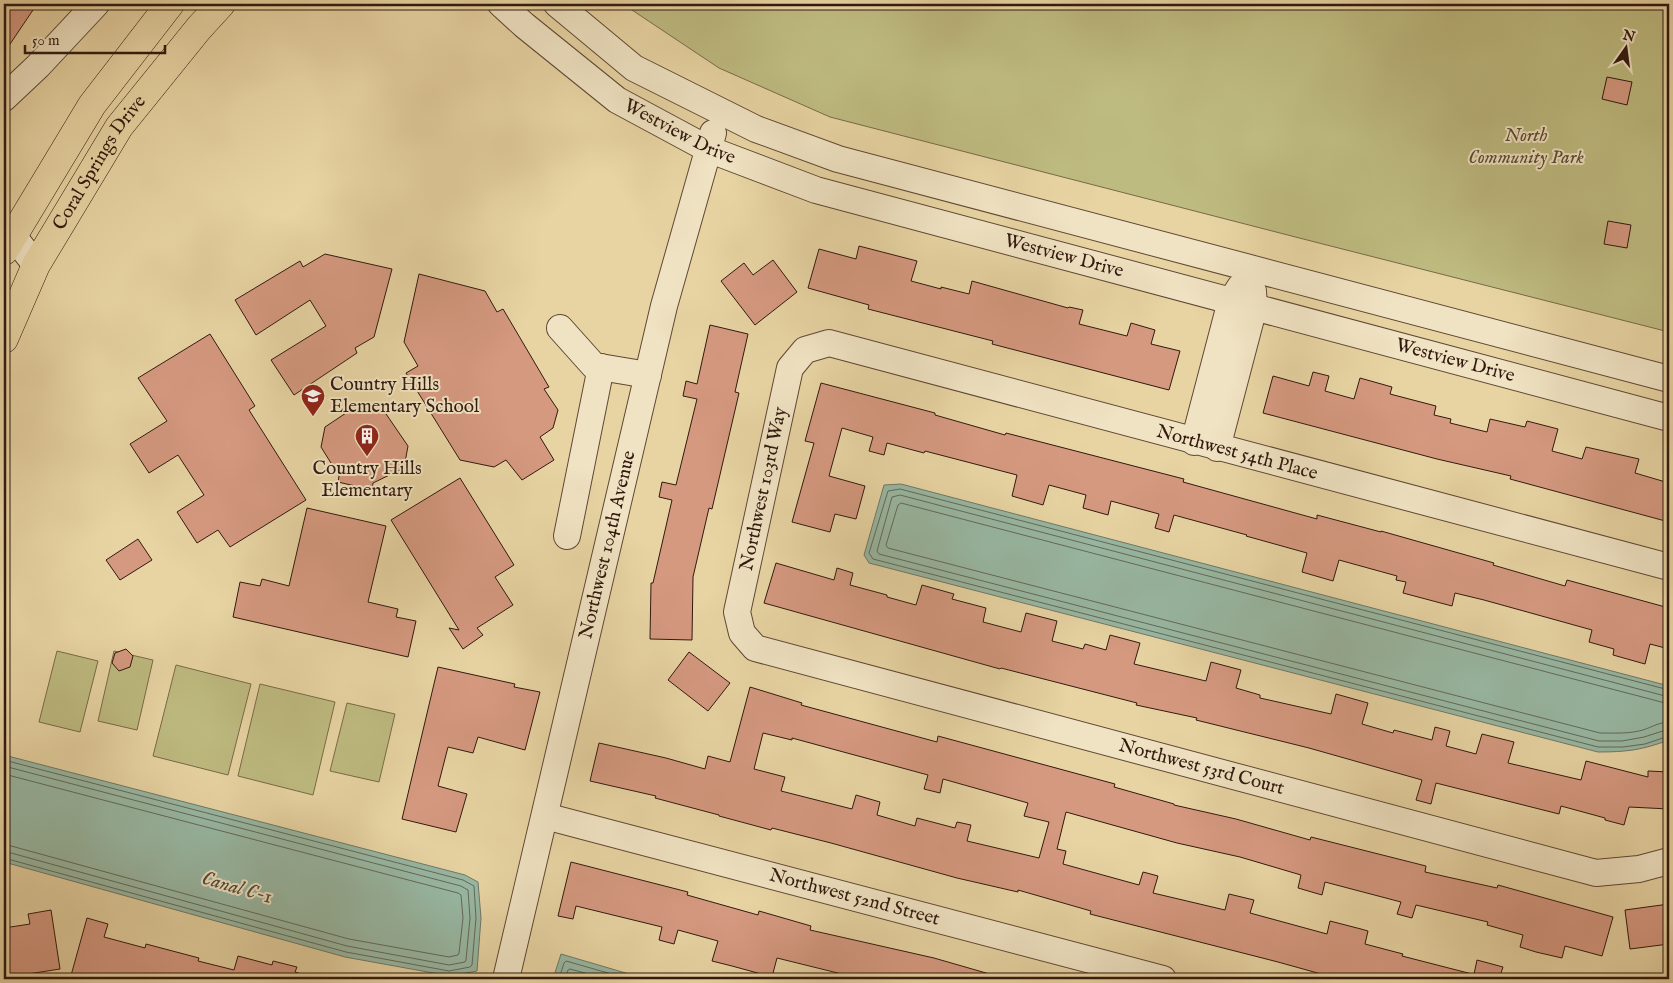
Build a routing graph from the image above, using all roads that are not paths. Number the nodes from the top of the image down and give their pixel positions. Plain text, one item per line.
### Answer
1 (96, 4) edge
2 (170, 4) edge
3 (221, 4) edge
4 (501, 4) edge
5 (557, 4) edge
6 (4, 98) edge
7 (719, 112) junction
8 (708, 149) junction
9 (6, 245) edge
10 (36, 265) junction
11 (1251, 268) junction
12 (1243, 304) junction
13 (560, 328) dead end
14 (4, 339) edge
15 (805, 350) joint
16 (601, 367) junction
17 (648, 375) junction
18 (1669, 379) edge
19 (1669, 418) edge
20 (1206, 445) junction
21 (566, 536) dead end
22 (1669, 567) edge
23 (742, 632) joint
24 (545, 816) junction
25 (1669, 860) edge
26 (506, 979) edge
27 (1163, 979) edge

1 - 6 street
2 - 9 main road, Coral Springs Drive
3 - 10 main road, Coral Springs Drive
4 - 8 street, Westview Drive
5 - 7 street, Westview Drive
7 - 8 street, Northwest 104th Avenue
7 - 11 street, Westview Drive
8 - 12 street, Westview Drive
8 - 17 street, Northwest 104th Avenue
9 - 10 street
10 - 14 main road, Coral Springs Drive
11 - 12 street
11 - 18 street, Westview Drive
12 - 19 street, Westview Drive
12 - 20 street
13 - 16 street
15 - 20 street, Northwest 54th Place
15 - 23 street, Northwest 103rd Way
16 - 17 street
16 - 21 street
17 - 24 street, Northwest 104th Avenue
20 - 22 street, Northwest 54th Place
23 - 25 street, Northwest 53rd Court
24 - 26 street, Northwest 104th Avenue
24 - 27 street, Northwest 52nd Street

